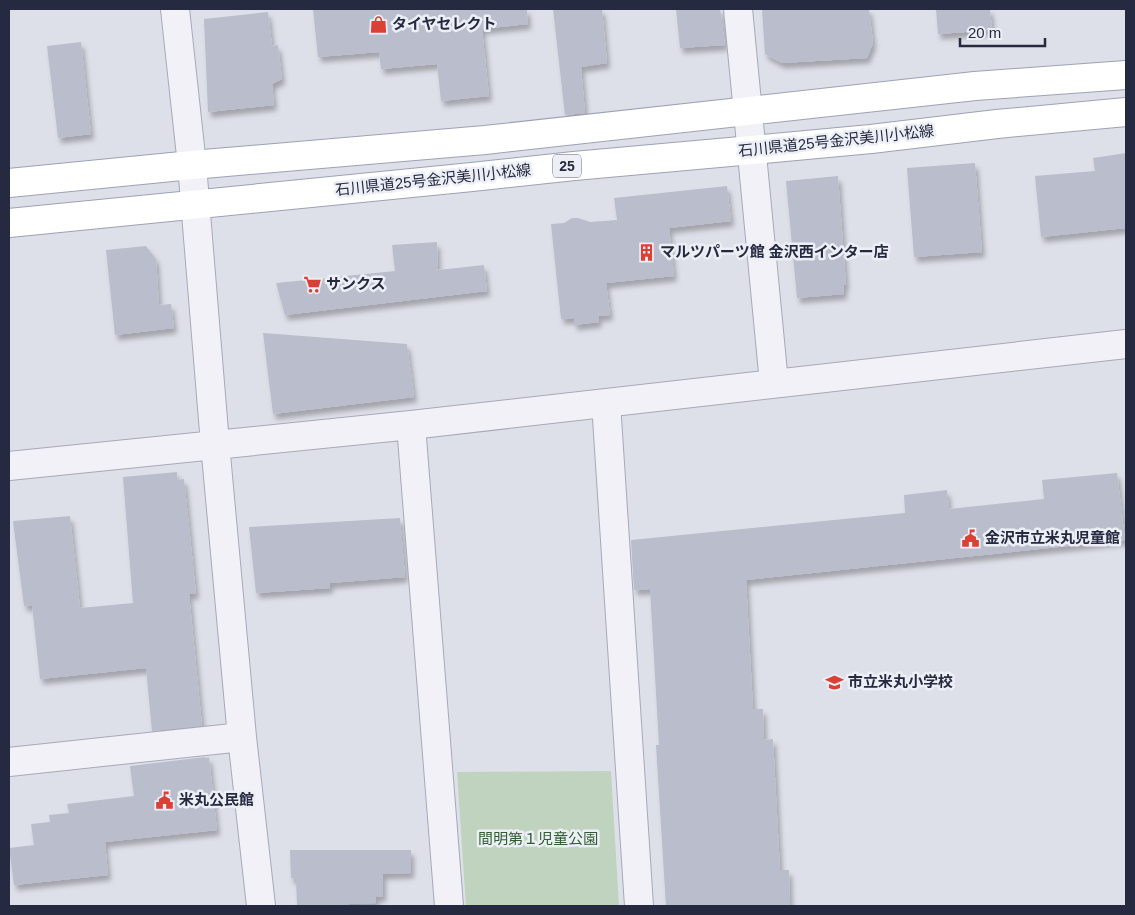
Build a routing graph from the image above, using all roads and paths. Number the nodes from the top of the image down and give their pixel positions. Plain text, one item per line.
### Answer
1 (175, 9) edge
2 (738, 9) edge
3 (1126, 75) edge
4 (748, 112) junction
5 (1126, 112) edge
6 (752, 150) junction
7 (192, 165) junction
8 (9, 183) edge
9 (195, 204) junction
10 (9, 223) edge
11 (1126, 344) edge
12 (774, 383) junction
13 (606, 403) junction
14 (411, 425) junction
15 (215, 444) junction
16 (9, 466) edge
17 (242, 737) junction
18 (9, 762) edge
19 (261, 906) edge
20 (450, 906) edge
21 (639, 906) edge

1 - 7 street
2 - 4 street
3 - 4 main road, 25
4 - 6 street
4 - 7 main road, 25
5 - 6 main road, 石川県道25号金沢美川小松線 / 25
6 - 9 main road, 石川県道25号金沢美川小松線 / 25
6 - 12 street
7 - 8 main road, 25
7 - 9 street
9 - 10 main road, 石川県道25号金沢美川小松線 / 25
9 - 15 street
11 - 12 street
12 - 13 street
13 - 14 street
13 - 21 street
14 - 15 street
14 - 20 street
15 - 16 street
15 - 17 street
17 - 18 street
17 - 19 street

